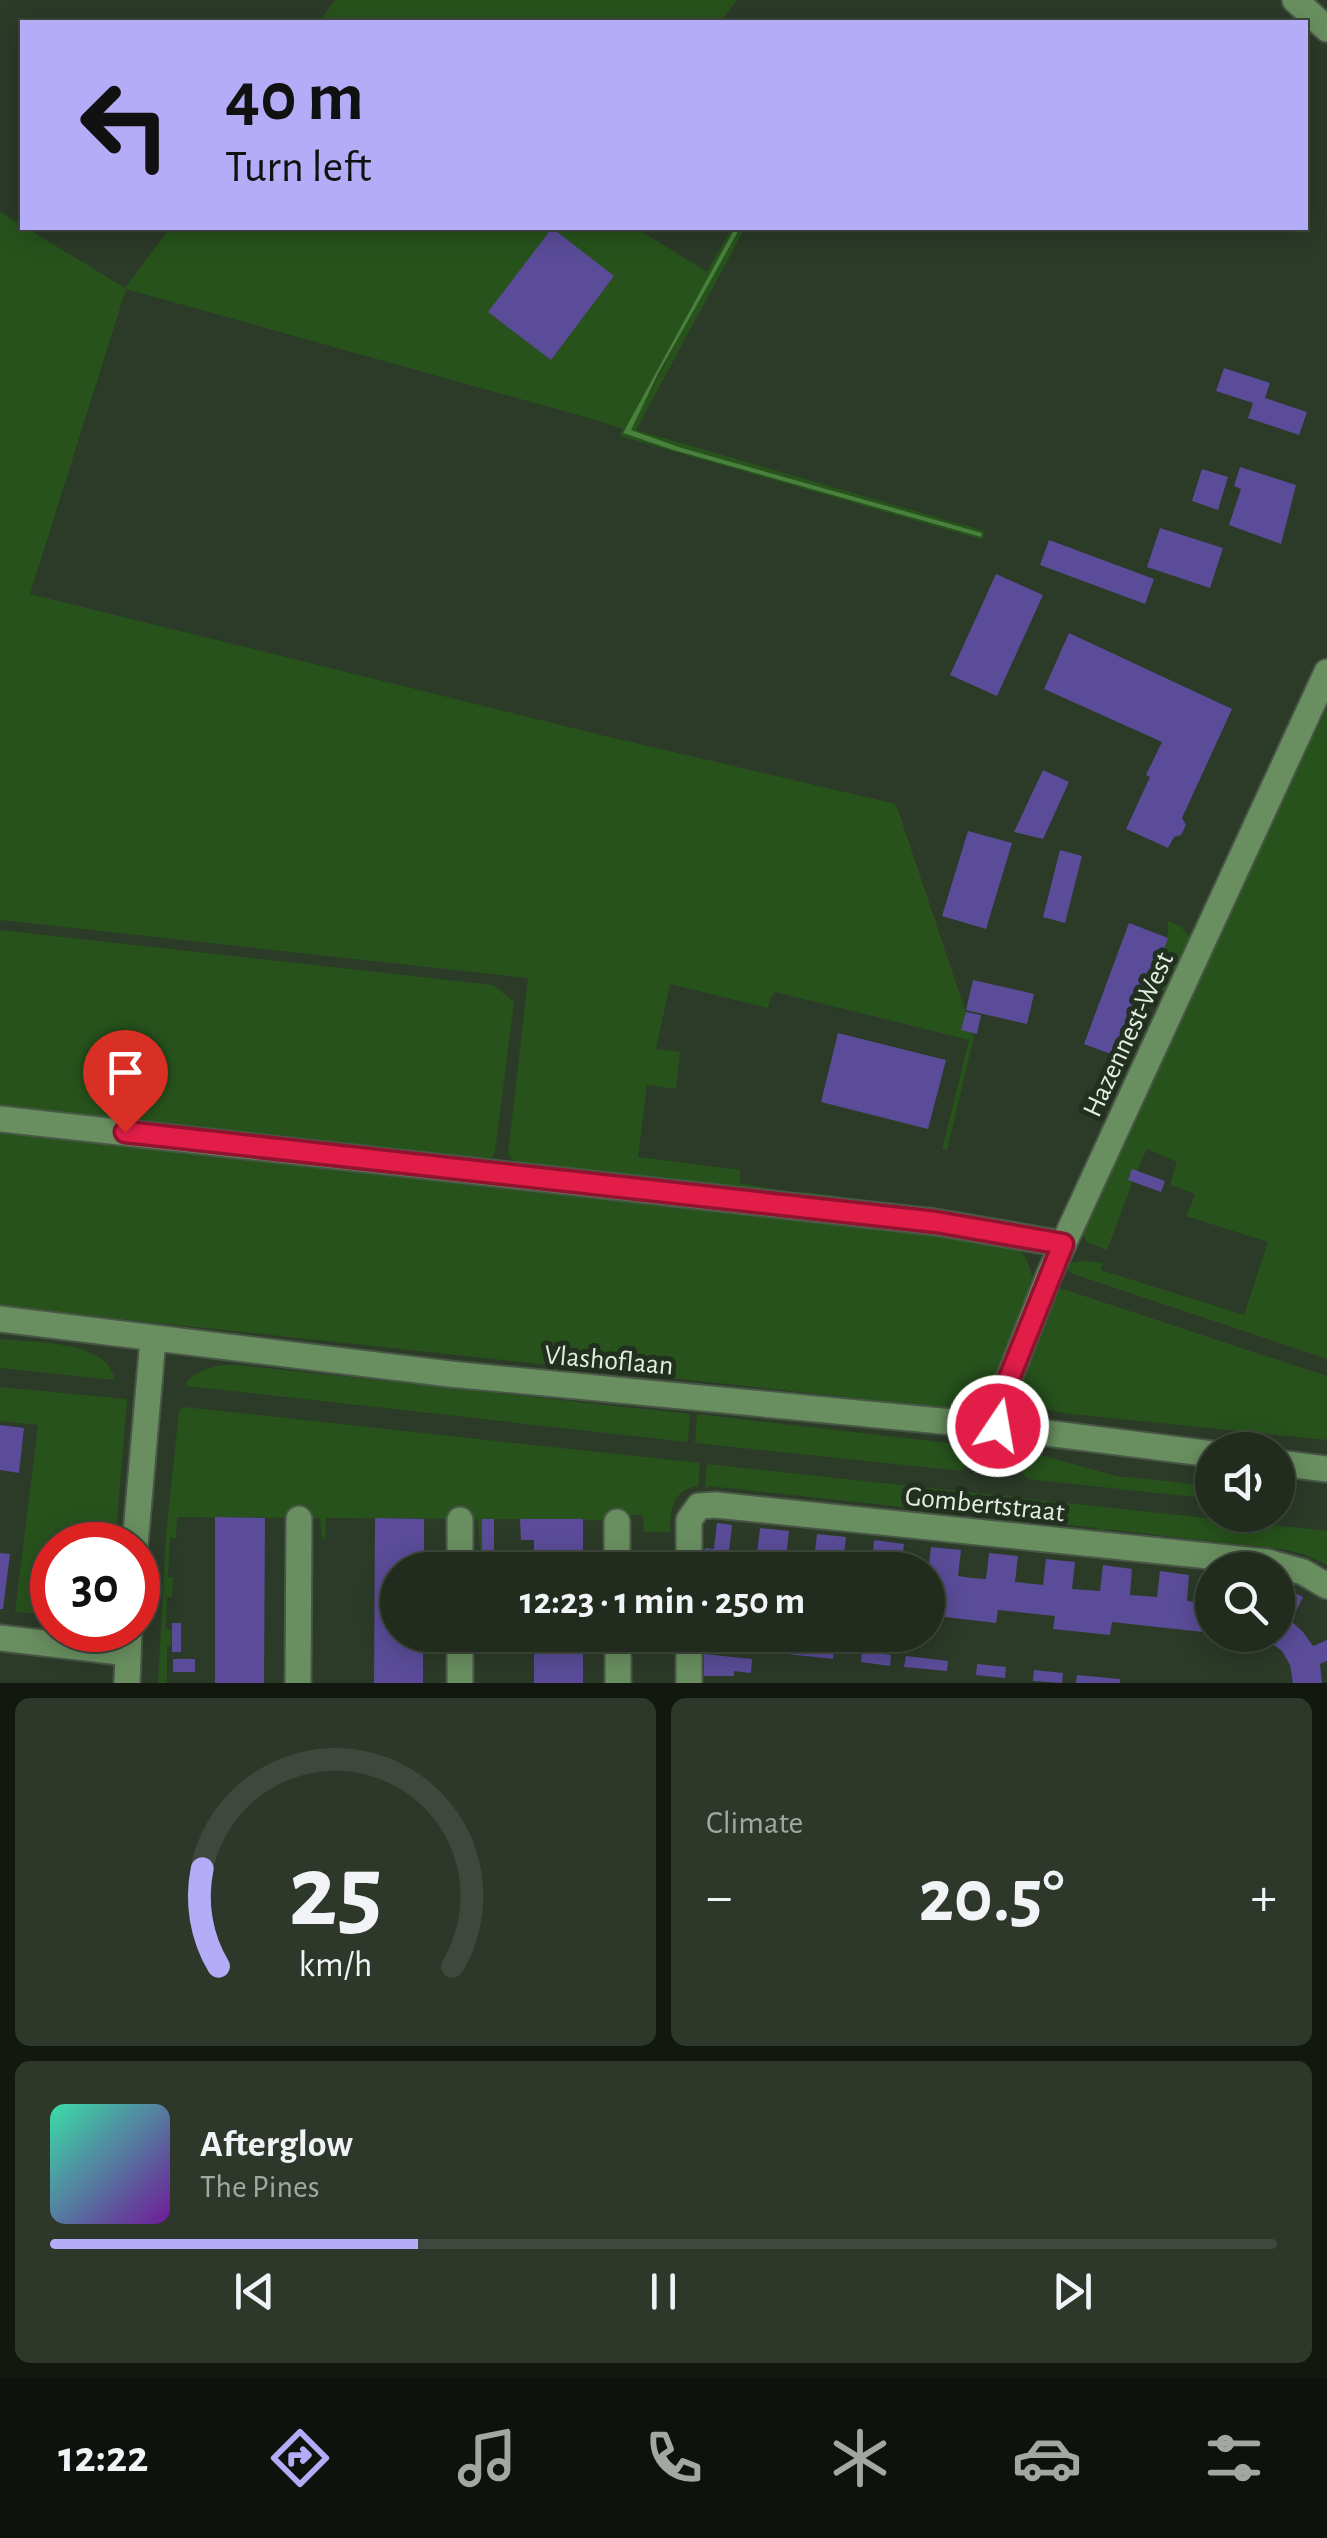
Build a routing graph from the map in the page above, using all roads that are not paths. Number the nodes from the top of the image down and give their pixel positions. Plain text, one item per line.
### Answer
1 (1296, 0) edge
2 (1327, 28) edge
3 (1327, 672) edge
4 (0, 1118) edge
5 (1063, 1244) junction
6 (0, 1319) edge
7 (153, 1339) junction
8 (998, 1426) junction
9 (1195, 1452) edge
10 (1295, 1465) edge
11 (1327, 1469) edge
12 (300, 1520) dead end
13 (460, 1520) dead end
14 (137, 1522) edge
15 (617, 1522) dead end
16 (460, 1552) edge
17 (617, 1552) edge
18 (688, 1552) edge
19 (1327, 1586) edge
20 (0, 1638) edge
21 (30, 1639) edge
22 (128, 1652) edge
23 (460, 1652) edge
24 (618, 1652) edge
25 (689, 1652) edge
26 (128, 1683) edge
27 (298, 1683) edge
28 (460, 1683) edge
29 (618, 1683) edge
30 (689, 1683) edge

1 - 2 street
3 - 5 street, Hazennest-West
4 - 5 street
5 - 8 street, Hazennest-West
6 - 7 street, Vlashoflaan
7 - 8 street, Vlashoflaan
7 - 14 street
8 - 9 street, Vlashoflaan
10 - 11 street
12 - 27 street
13 - 16 street
15 - 17 street
18 - 19 street, Gombertstraat
20 - 21 street
22 - 26 street
23 - 28 street
24 - 29 street
25 - 30 street

